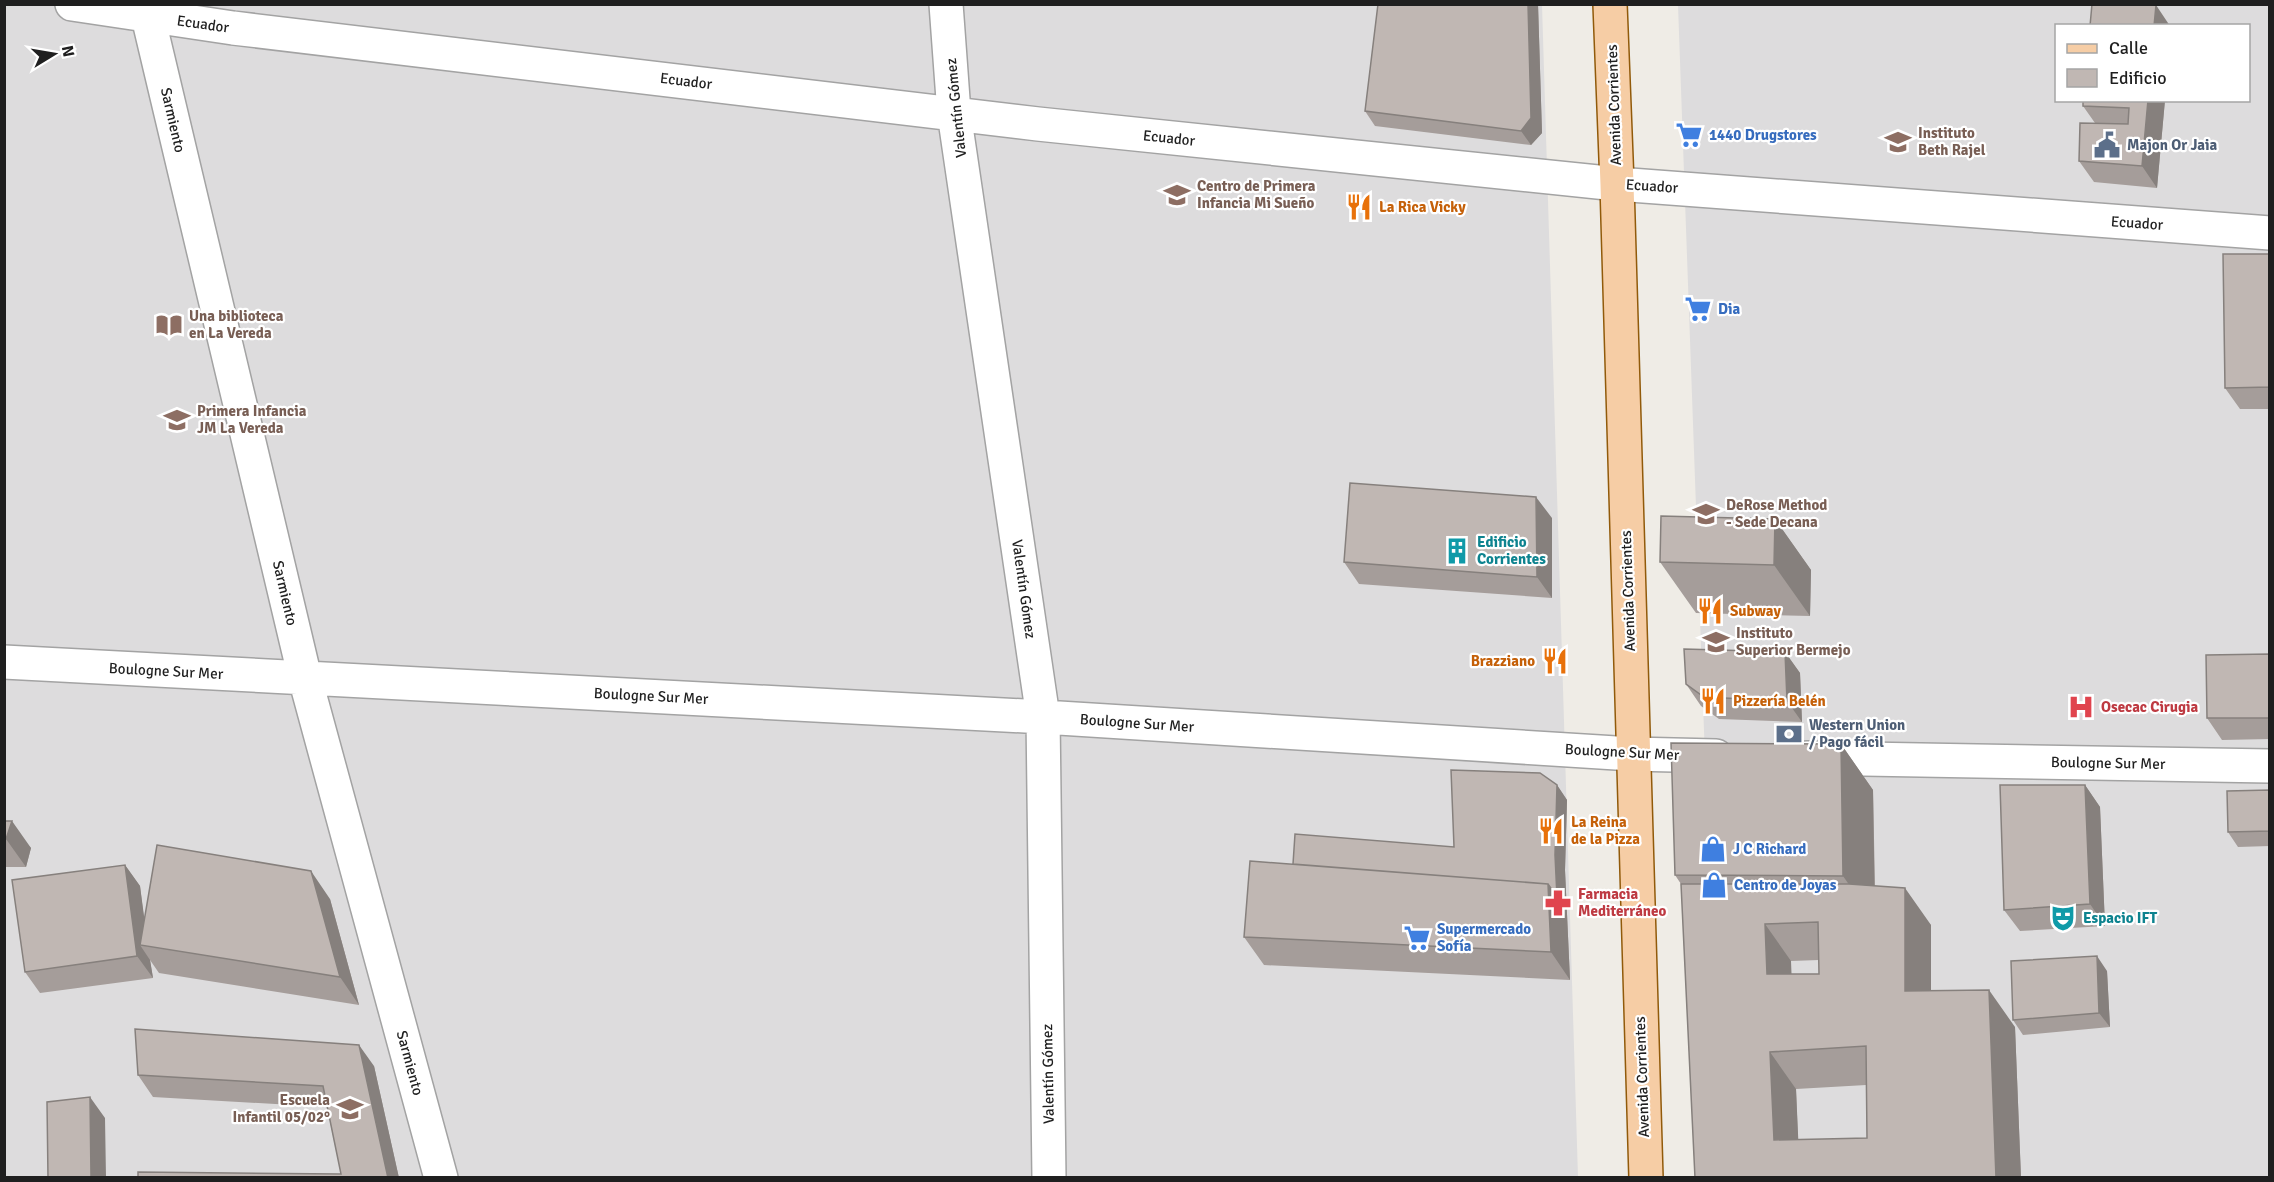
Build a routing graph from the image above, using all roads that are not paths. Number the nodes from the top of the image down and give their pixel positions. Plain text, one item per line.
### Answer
1 (72, 4) edge
2 (946, 4) edge
3 (1610, 4) edge
4 (146, 10) edge
5 (954, 113) junction
6 (1617, 184) junction
7 (2270, 233) edge
8 (4, 662) edge
9 (305, 678) junction
10 (1043, 717) junction
11 (1632, 754) junction
12 (2270, 766) edge
13 (441, 1178) edge
14 (1049, 1178) edge
15 (1646, 1178) edge

1 - 4 street, Ecuador
2 - 5 street, Valentín Gómez
3 - 6 main road, Avenida Corrientes
4 - 5 street, Ecuador
4 - 9 street, Sarmiento
5 - 6 street, Ecuador
5 - 10 street, Valentín Gómez
6 - 7 street, Ecuador
6 - 11 main road, Avenida Corrientes
8 - 9 street, Boulogne Sur Mer
9 - 10 street, Boulogne Sur Mer
9 - 13 street, Sarmiento
10 - 11 street, Boulogne Sur Mer
10 - 14 street, Valentín Gómez
11 - 12 street, Boulogne Sur Mer
11 - 15 main road, Avenida Corrientes

